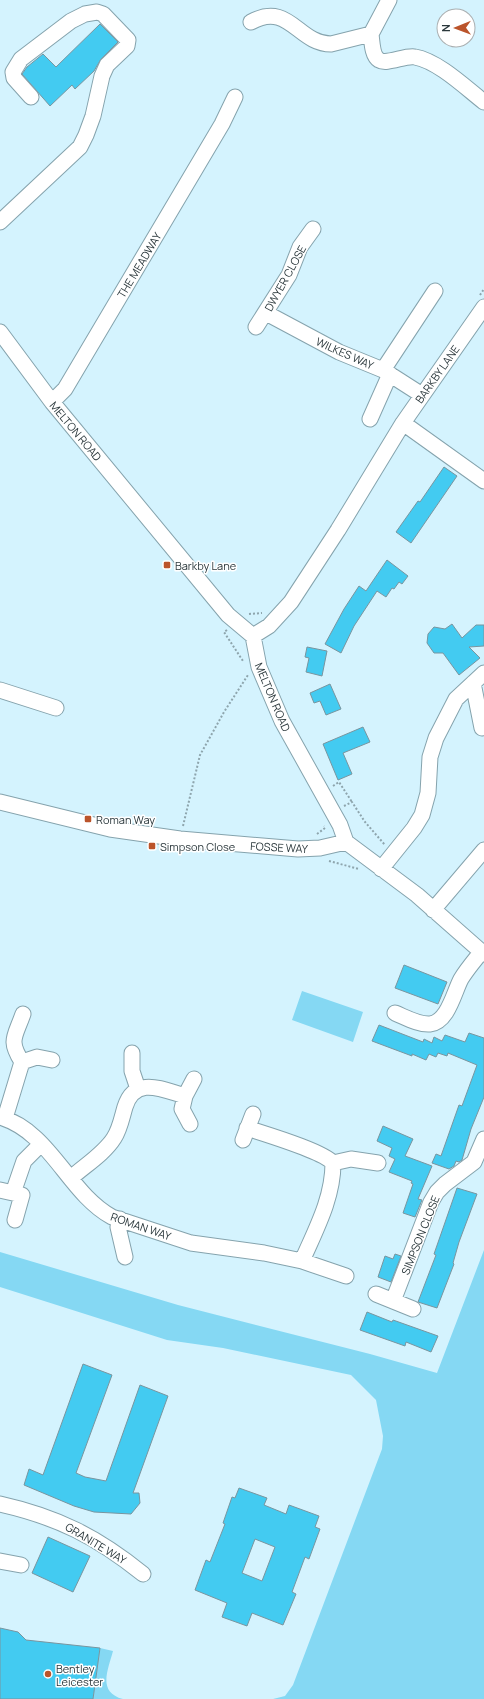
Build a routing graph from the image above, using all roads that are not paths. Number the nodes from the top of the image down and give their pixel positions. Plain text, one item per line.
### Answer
1 (389, 0) edge
2 (251, 22) dead end
3 (371, 34) junction
4 (31, 97) dead end
5 (235, 97) dead end
6 (484, 102) edge
7 (0, 222) edge
8 (313, 230) dead end
9 (436, 291) dead end
10 (484, 307) edge
11 (266, 313) junction
12 (256, 327) dead end
13 (0, 332) edge
14 (387, 372) junction
15 (422, 395) junction
16 (52, 402) junction
17 (370, 419) dead end
18 (404, 423) junction
19 (484, 481) edge
20 (253, 636) junction
21 (479, 678) edge
22 (0, 690) edge
23 (56, 708) dead end
24 (482, 728) dead end
25 (0, 802) edge
26 (346, 842) junction
27 (484, 850) edge
28 (381, 869) junction
29 (433, 910) junction
30 (483, 953) edge
31 (394, 1013) dead end
32 (23, 1014) dead end
33 (132, 1053) dead end
34 (52, 1060) dead end
35 (22, 1062) junction
36 (194, 1079) dead end
37 (138, 1089) junction
38 (183, 1103) junction
39 (3, 1117) edge
40 (190, 1124) dead end
41 (248, 1127) dead end
42 (484, 1140) edge
43 (41, 1144) junction
44 (333, 1163) junction
45 (378, 1163) dead end
46 (71, 1178) junction
47 (12, 1193) edge
48 (120, 1219) junction
49 (15, 1220) dead end
50 (124, 1257) dead end
51 (302, 1261) junction
52 (346, 1276) dead end
53 (376, 1294) dead end
54 (393, 1301) junction
55 (413, 1309) dead end
56 (0, 1504) edge
57 (0, 1561) edge
58 (21, 1565) dead end
59 (143, 1574) dead end

1 - 3 street
2 - 3 street
3 - 6 street
4 - 7 street
5 - 16 street, THE MEADWAY
8 - 11 street, DWYER CLOSE
9 - 14 street
10 - 15 street, BARKBY LANE
11 - 12 street, DWYER CLOSE
11 - 14 street, WILKES WAY
13 - 16 street, MELTON ROAD
14 - 15 street, WILKES WAY
14 - 17 street
15 - 18 street, BARKBY LANE
16 - 20 street, MELTON ROAD
18 - 19 street
18 - 20 street, BARKBY LANE
20 - 26 street, MELTON ROAD
21 - 24 street
21 - 28 street
22 - 23 street
25 - 26 street, FOSSE WAY
26 - 28 street
27 - 29 street
28 - 29 street
29 - 30 street
30 - 31 street
32 - 35 street
33 - 37 street
34 - 35 street
35 - 39 street
36 - 38 street
37 - 38 street
37 - 46 street
38 - 40 street
39 - 43 street, ROMAN WAY
41 - 44 street
42 - 54 street, SIMPSON CLOSE
43 - 46 street, ROMAN WAY
43 - 47 street
44 - 45 street
44 - 51 street
46 - 48 street, ROMAN WAY
47 - 49 street
48 - 50 street
48 - 51 street, ROMAN WAY
51 - 52 street, ROMAN WAY
53 - 54 street
54 - 55 street
56 - 59 street, GRANITE WAY
57 - 58 street

